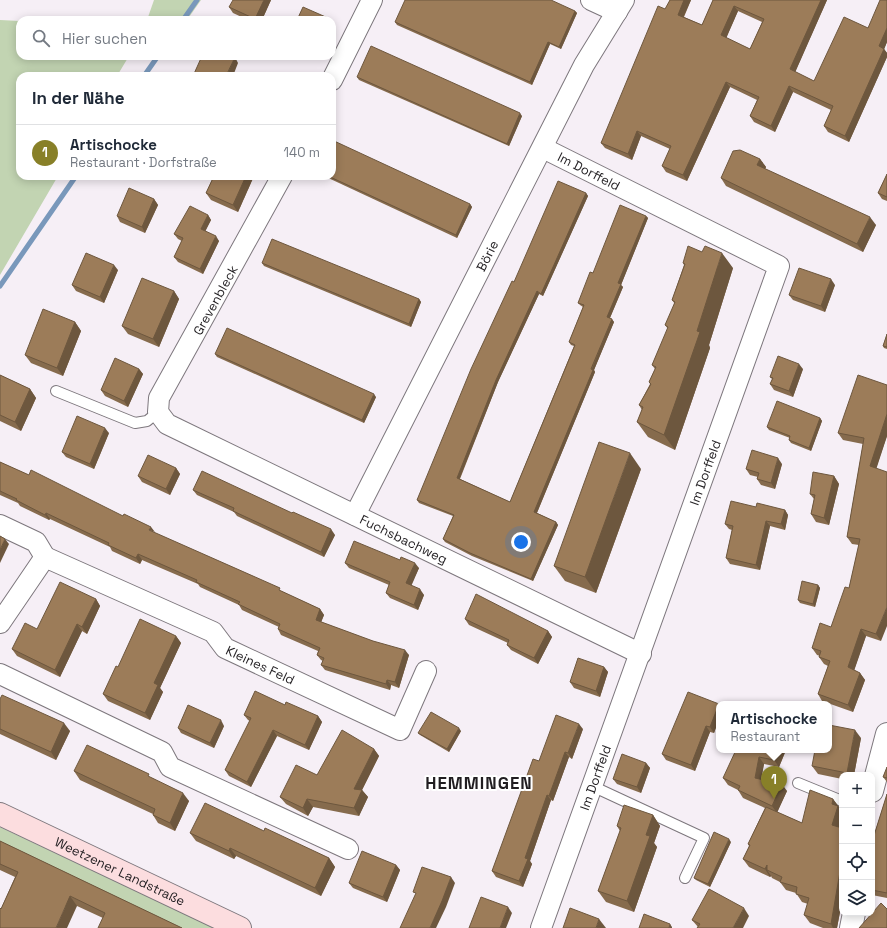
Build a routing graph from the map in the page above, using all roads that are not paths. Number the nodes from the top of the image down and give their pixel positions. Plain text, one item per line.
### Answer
1 (372, 0) edge
2 (591, 0) edge
3 (620, 6) edge
4 (336, 72) edge
5 (543, 148) junction
6 (280, 180) edge
7 (56, 391) dead end
8 (162, 418) junction
9 (355, 515) junction
10 (0, 525) edge
11 (45, 557) junction
12 (0, 623) edge
13 (641, 654) junction
14 (426, 671) dead end
15 (0, 674) edge
16 (887, 734) edge
17 (875, 780) edge
18 (798, 783) dead end
19 (592, 786) junction
20 (839, 800) edge
21 (0, 814) edge
22 (348, 849) dead end
23 (685, 878) dead end
24 (853, 916) edge
25 (240, 928) edge
26 (541, 928) edge
27 (851, 928) edge

1 - 4 street
2 - 3 street
3 - 5 street, Börie
5 - 9 street, Börie
5 - 13 street, Im Dorffeld
6 - 8 street, Grevenbleck
7 - 8 lane
8 - 9 street, Fuchsbachweg
9 - 13 street, Fuchsbachweg
10 - 11 street
11 - 12 street
11 - 14 street, Kleines Feld
13 - 19 street, Im Dorffeld
15 - 22 street
16 - 17 street
18 - 20 lane
19 - 23 lane
19 - 26 street, Im Dorffeld
21 - 25 main road, Weetzener Landstraße
24 - 27 street

